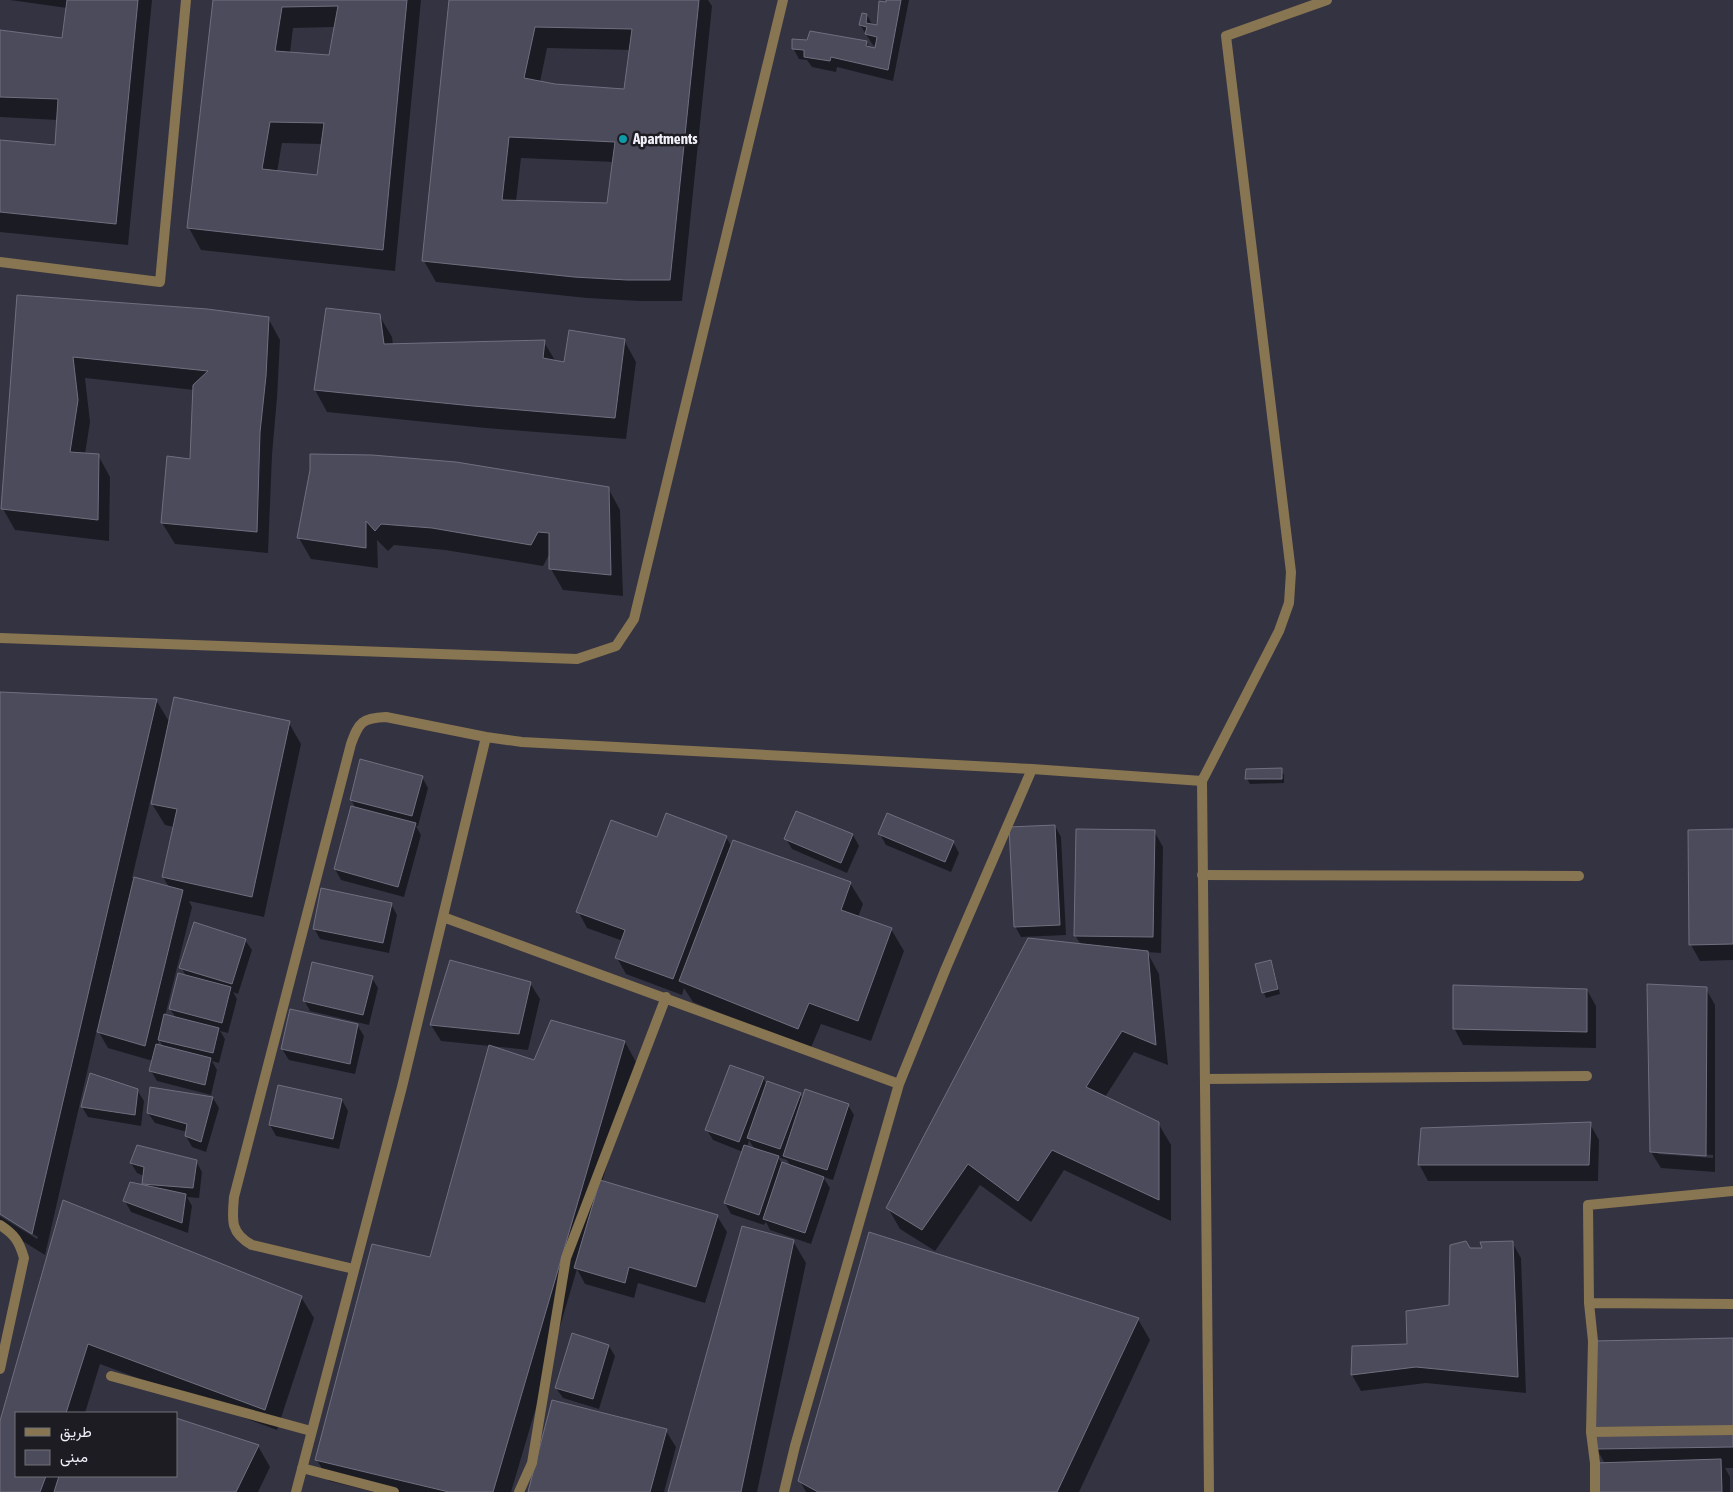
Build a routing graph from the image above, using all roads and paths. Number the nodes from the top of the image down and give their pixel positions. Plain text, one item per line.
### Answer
1 (186, 0) edge
2 (783, 0) edge
3 (1326, 0) edge
4 (0, 262) edge
5 (0, 638) edge
6 (486, 737) junction
7 (1032, 769) junction
8 (1202, 781) junction
9 (1202, 876) junction
10 (1579, 876) dead end
11 (443, 916) junction
12 (666, 997) junction
13 (1587, 1076) dead end
14 (1205, 1079) junction
15 (899, 1084) junction
16 (1733, 1191) edge
17 (0, 1224) edge
18 (354, 1269) junction
19 (1589, 1303) junction
20 (1733, 1304) edge
21 (0, 1369) edge
22 (111, 1376) dead end
23 (1733, 1430) edge
24 (311, 1431) junction
25 (1591, 1432) junction
26 (302, 1468) junction
27 (296, 1492) edge
28 (394, 1492) edge
29 (519, 1492) edge
30 (784, 1492) edge
31 (1209, 1492) edge
32 (1596, 1492) edge

1 - 4 street
2 - 5 street
3 - 8 street
6 - 7 street
6 - 11 street
6 - 18 street
7 - 8 street
7 - 15 street
8 - 9 street
9 - 10 street
9 - 14 street
11 - 12 street
11 - 18 street
12 - 15 street
12 - 29 street
13 - 14 street
14 - 31 street
15 - 30 street
16 - 19 street
17 - 21 street
18 - 24 street
19 - 20 street
19 - 25 street
22 - 24 street
23 - 25 street
24 - 26 street
25 - 32 street
26 - 27 street
26 - 28 street

